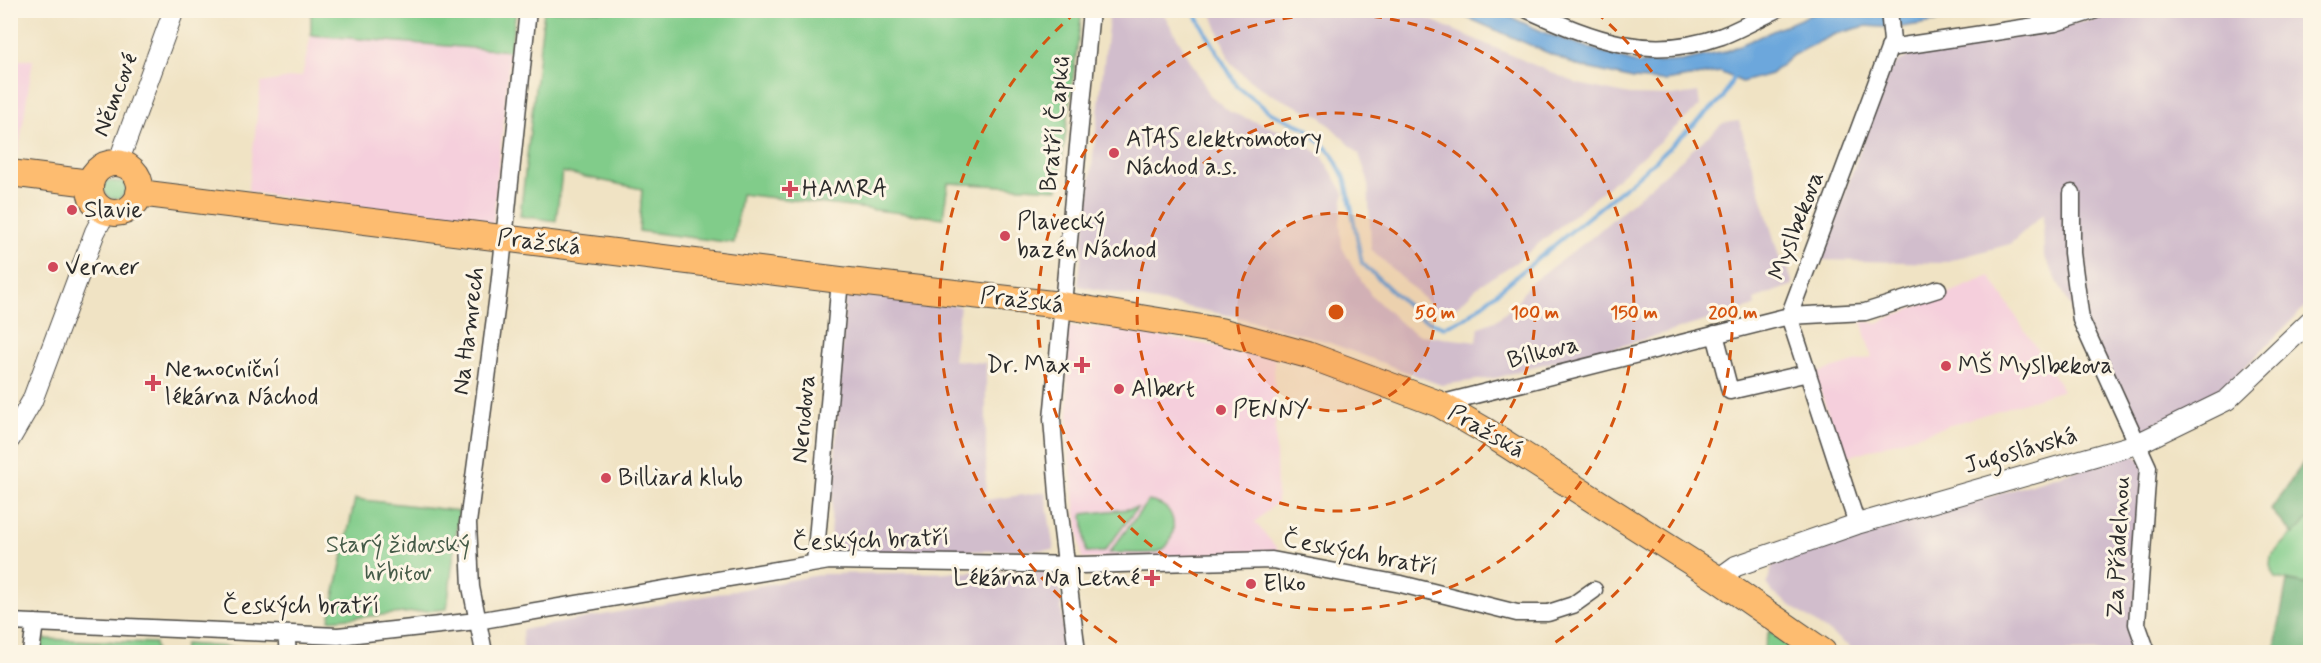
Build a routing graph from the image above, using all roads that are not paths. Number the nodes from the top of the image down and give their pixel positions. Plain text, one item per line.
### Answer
1 (174, 10) edge
2 (528, 10) edge
3 (1091, 10) edge
4 (1528, 10) edge
5 (1776, 10) edge
6 (1888, 10) edge
7 (2096, 10) edge
8 (1891, 45) junction
9 (118, 163) junction
10 (10, 173) edge
11 (90, 183) junction
12 (139, 193) junction
13 (2072, 193) dead end
14 (106, 211) junction
15 (504, 238) junction
16 (840, 280) junction
17 (1938, 289) dead end
18 (1061, 305) junction
19 (1789, 316) junction
20 (2310, 321) edge
21 (1715, 334) junction
22 (1808, 373) junction
23 (1439, 404) junction
24 (17, 415) edge
25 (10, 439) edge
26 (2137, 444) junction
27 (1857, 524) junction
28 (815, 562) junction
29 (1065, 564) junction
30 (1718, 579) junction
31 (1594, 590) dead end
32 (477, 621) junction
33 (10, 622) edge
34 (34, 623) junction
35 (286, 634) junction
36 (31, 652) edge
37 (288, 652) edge
38 (484, 652) edge
39 (1077, 652) edge
40 (1823, 652) edge
41 (2147, 652) edge

1 - 9 street, Němcové
2 - 15 street, Na Hamrech
3 - 18 street, Bratří Čapků
4 - 5 street
6 - 8 street
7 - 8 street
8 - 19 street, Myslbekova
9 - 11 main road
9 - 12 main road
10 - 11 main road
11 - 14 main road
12 - 14 main road
12 - 15 main road, Pražská
13 - 26 street, Za Přádelnou
14 - 24 street
15 - 16 main road, Pražská
15 - 32 street, Na Hamrech
16 - 18 main road, Pražská
16 - 28 street, Nerudova
17 - 19 street, Bílkova
18 - 23 main road, Pražská
18 - 29 street, Bratří Čapků
19 - 21 street, Bílkova
19 - 22 street, Myslbekova
20 - 26 street, Jugoslávská
21 - 22 street
21 - 23 street, Bílkova
22 - 27 street, Myslbekova
23 - 30 main road, Pražská
24 - 25 street
26 - 27 street, Jugoslávská
26 - 41 street, Za Přádelnou
27 - 30 street, Jugoslávská
28 - 29 street, Českých bratří
28 - 32 street, Českých bratří
29 - 31 street, Českých bratří
29 - 39 street, Bratří Čapků
30 - 40 main road, Pražská
32 - 35 street, Českých bratří
32 - 38 street, Na Hamrech
33 - 34 street, Českých bratří
34 - 35 street, Českých bratří
34 - 36 street
35 - 37 street

